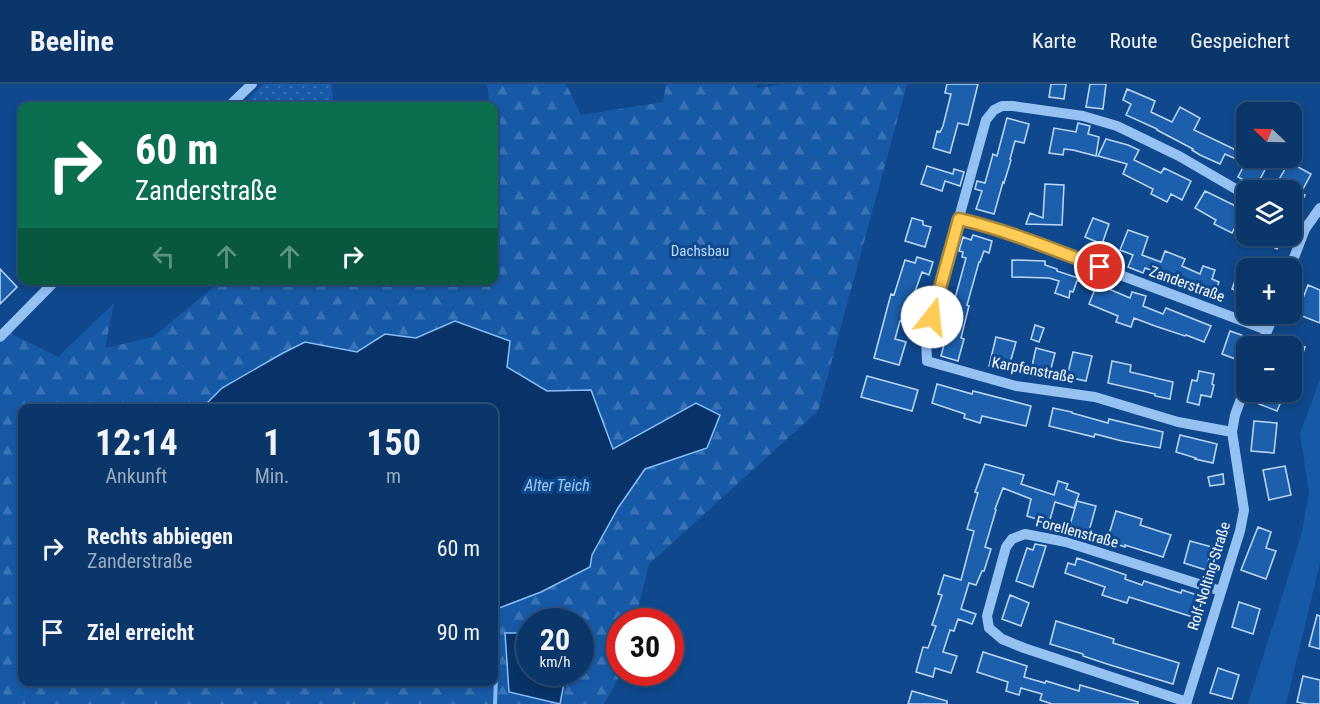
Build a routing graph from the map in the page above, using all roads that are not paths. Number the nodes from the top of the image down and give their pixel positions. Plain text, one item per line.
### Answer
1 (252, 84) edge
2 (233, 102) edge
3 (1236, 189) edge
4 (1320, 208) edge
5 (959, 219) junction
6 (1302, 227) edge
7 (1305, 229) junction
8 (1294, 258) edge
9 (51, 285) edge
10 (1270, 324) edge
11 (1267, 330) junction
12 (1265, 336) edge
13 (0, 337) edge
14 (1240, 402) edge
15 (1232, 432) junction
16 (1221, 591) junction
17 (1186, 703) edge

1 - 2 street
3 - 5 street, Karpfenstraße
4 - 7 street
5 - 11 street, Zanderstraße
5 - 15 street, Karpfenstraße
6 - 7 street
7 - 8 street
9 - 13 street
10 - 11 street
11 - 12 street
14 - 15 street, Rolf-Nolting-Straße
15 - 16 street, Rolf-Nolting-Straße
16 - 17 street, Rolf-Nolting-Straße
16 - 17 street, Forellenstraße

